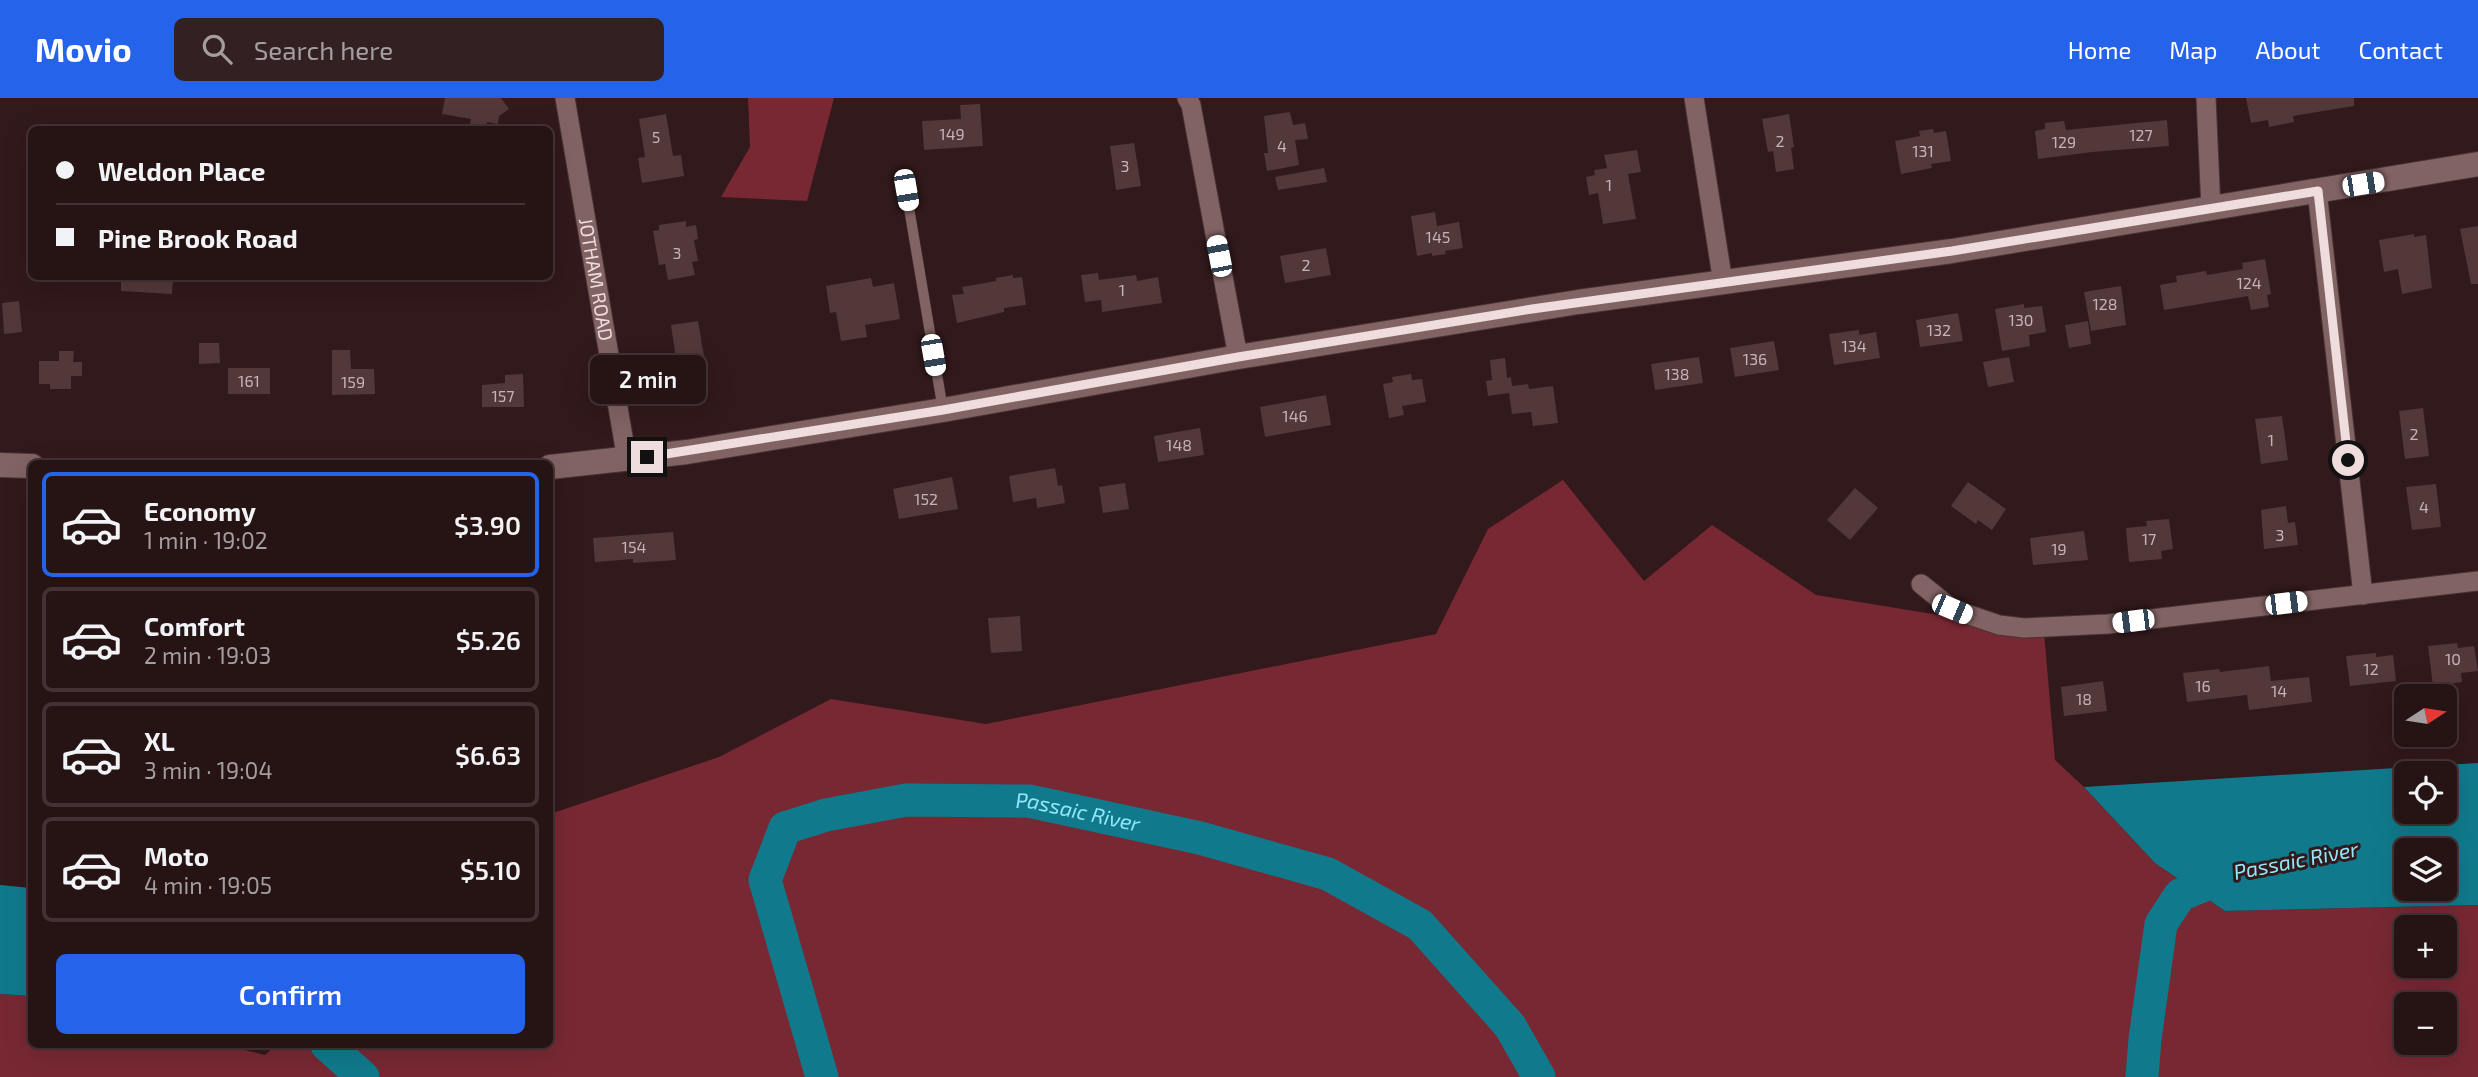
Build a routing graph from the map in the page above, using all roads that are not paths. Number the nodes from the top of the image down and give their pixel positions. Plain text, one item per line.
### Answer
1 (565, 98) edge
2 (1187, 98) edge
3 (1694, 98) edge
4 (2206, 98) edge
5 (2478, 164) edge
6 (906, 190) dead end
7 (2318, 191) junction
8 (2211, 209) junction
9 (1723, 283) junction
10 (1238, 357) junction
11 (943, 410) junction
12 (627, 460) junction
13 (0, 465) edge
14 (28, 466) edge
15 (553, 467) edge
16 (2478, 582) edge
17 (1921, 584) dead end
18 (2363, 594) junction

1 - 12 street, JOTHAM ROAD
2 - 10 street
3 - 9 street
4 - 8 street
5 - 7 street
6 - 11 lane
7 - 8 street
7 - 18 street
8 - 9 street
9 - 10 street
10 - 11 street
11 - 12 street
12 - 15 street
13 - 14 street
16 - 18 street
17 - 18 street

